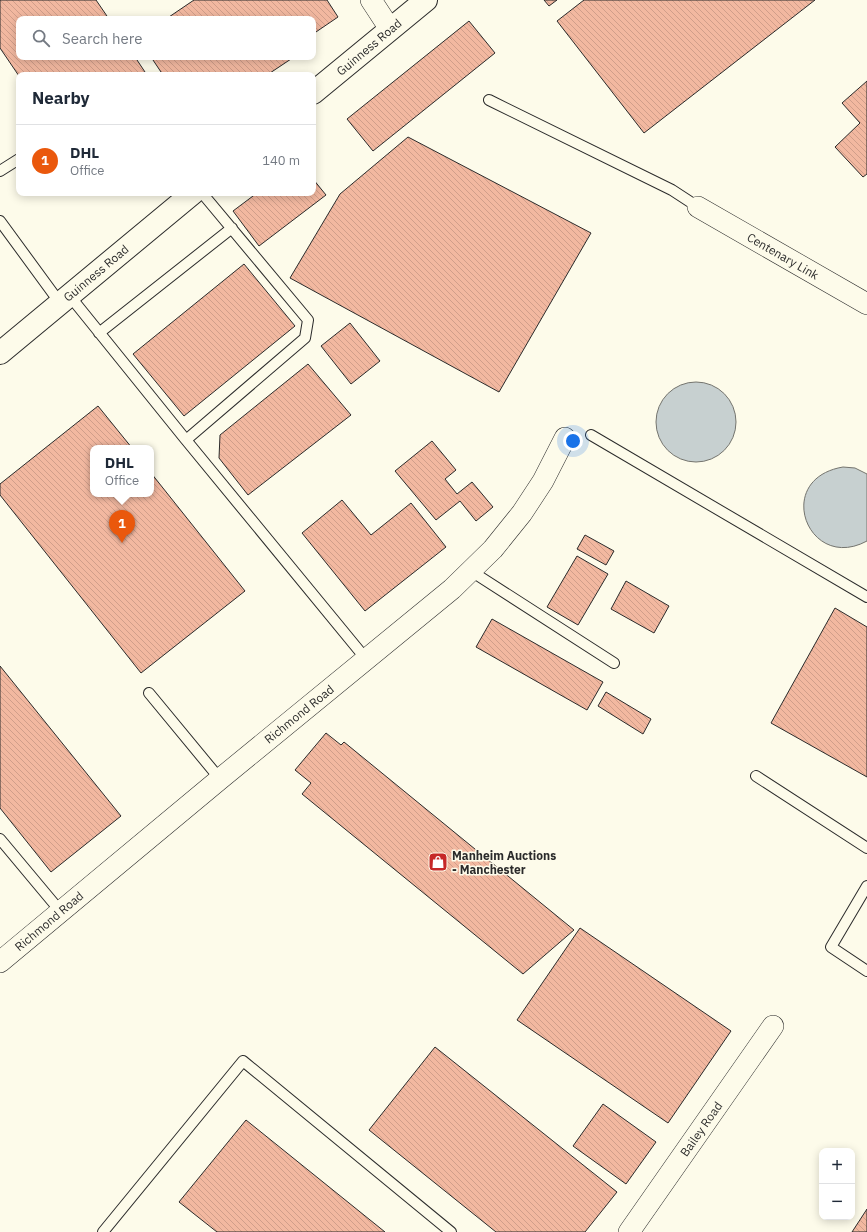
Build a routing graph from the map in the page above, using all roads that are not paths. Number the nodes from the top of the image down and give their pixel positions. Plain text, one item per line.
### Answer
1 (371, 0) edge
2 (426, 0) edge
3 (390, 29) junction
4 (316, 91) edge
5 (489, 100) dead end
6 (16, 161) edge
7 (0, 171) edge
8 (189, 196) edge
9 (205, 196) edge
10 (698, 207) joint
11 (0, 221) edge
12 (232, 228) junction
13 (64, 299) junction
14 (867, 304) edge
15 (99, 333) junction
16 (0, 352) edge
17 (591, 435) dead end
18 (565, 438) dead end
19 (186, 440) junction
20 (471, 571) junction
21 (867, 597) edge
22 (366, 659) junction
23 (614, 663) dead end
24 (149, 693) dead end
25 (756, 776) dead end
26 (220, 779) junction
27 (0, 839) edge
28 (867, 848) edge
29 (867, 886) edge
30 (61, 912) junction
31 (0, 962) edge
32 (867, 971) edge
33 (773, 1026) dead end
34 (102, 1232) edge
35 (451, 1232) edge
36 (629, 1232) edge

1 - 3 street
2 - 3 street, Guinness Road
3 - 4 street, Guinness Road
5 - 10 lane
6 - 7 lane
8 - 13 street, Guinness Road
9 - 12 lane
10 - 14 street, Centenary Link
11 - 13 lane
12 - 15 lane
12 - 19 lane
13 - 15 lane
13 - 16 street, Guinness Road
15 - 19 lane
17 - 21 lane
18 - 20 street, Richmond Road
19 - 22 lane
20 - 22 street, Richmond Road
20 - 23 lane
22 - 26 street, Richmond Road
24 - 26 lane
25 - 28 lane
26 - 30 street, Richmond Road
27 - 30 lane
29 - 32 lane
30 - 31 street, Richmond Road
33 - 36 street, Bailey Road
34 - 35 lane

